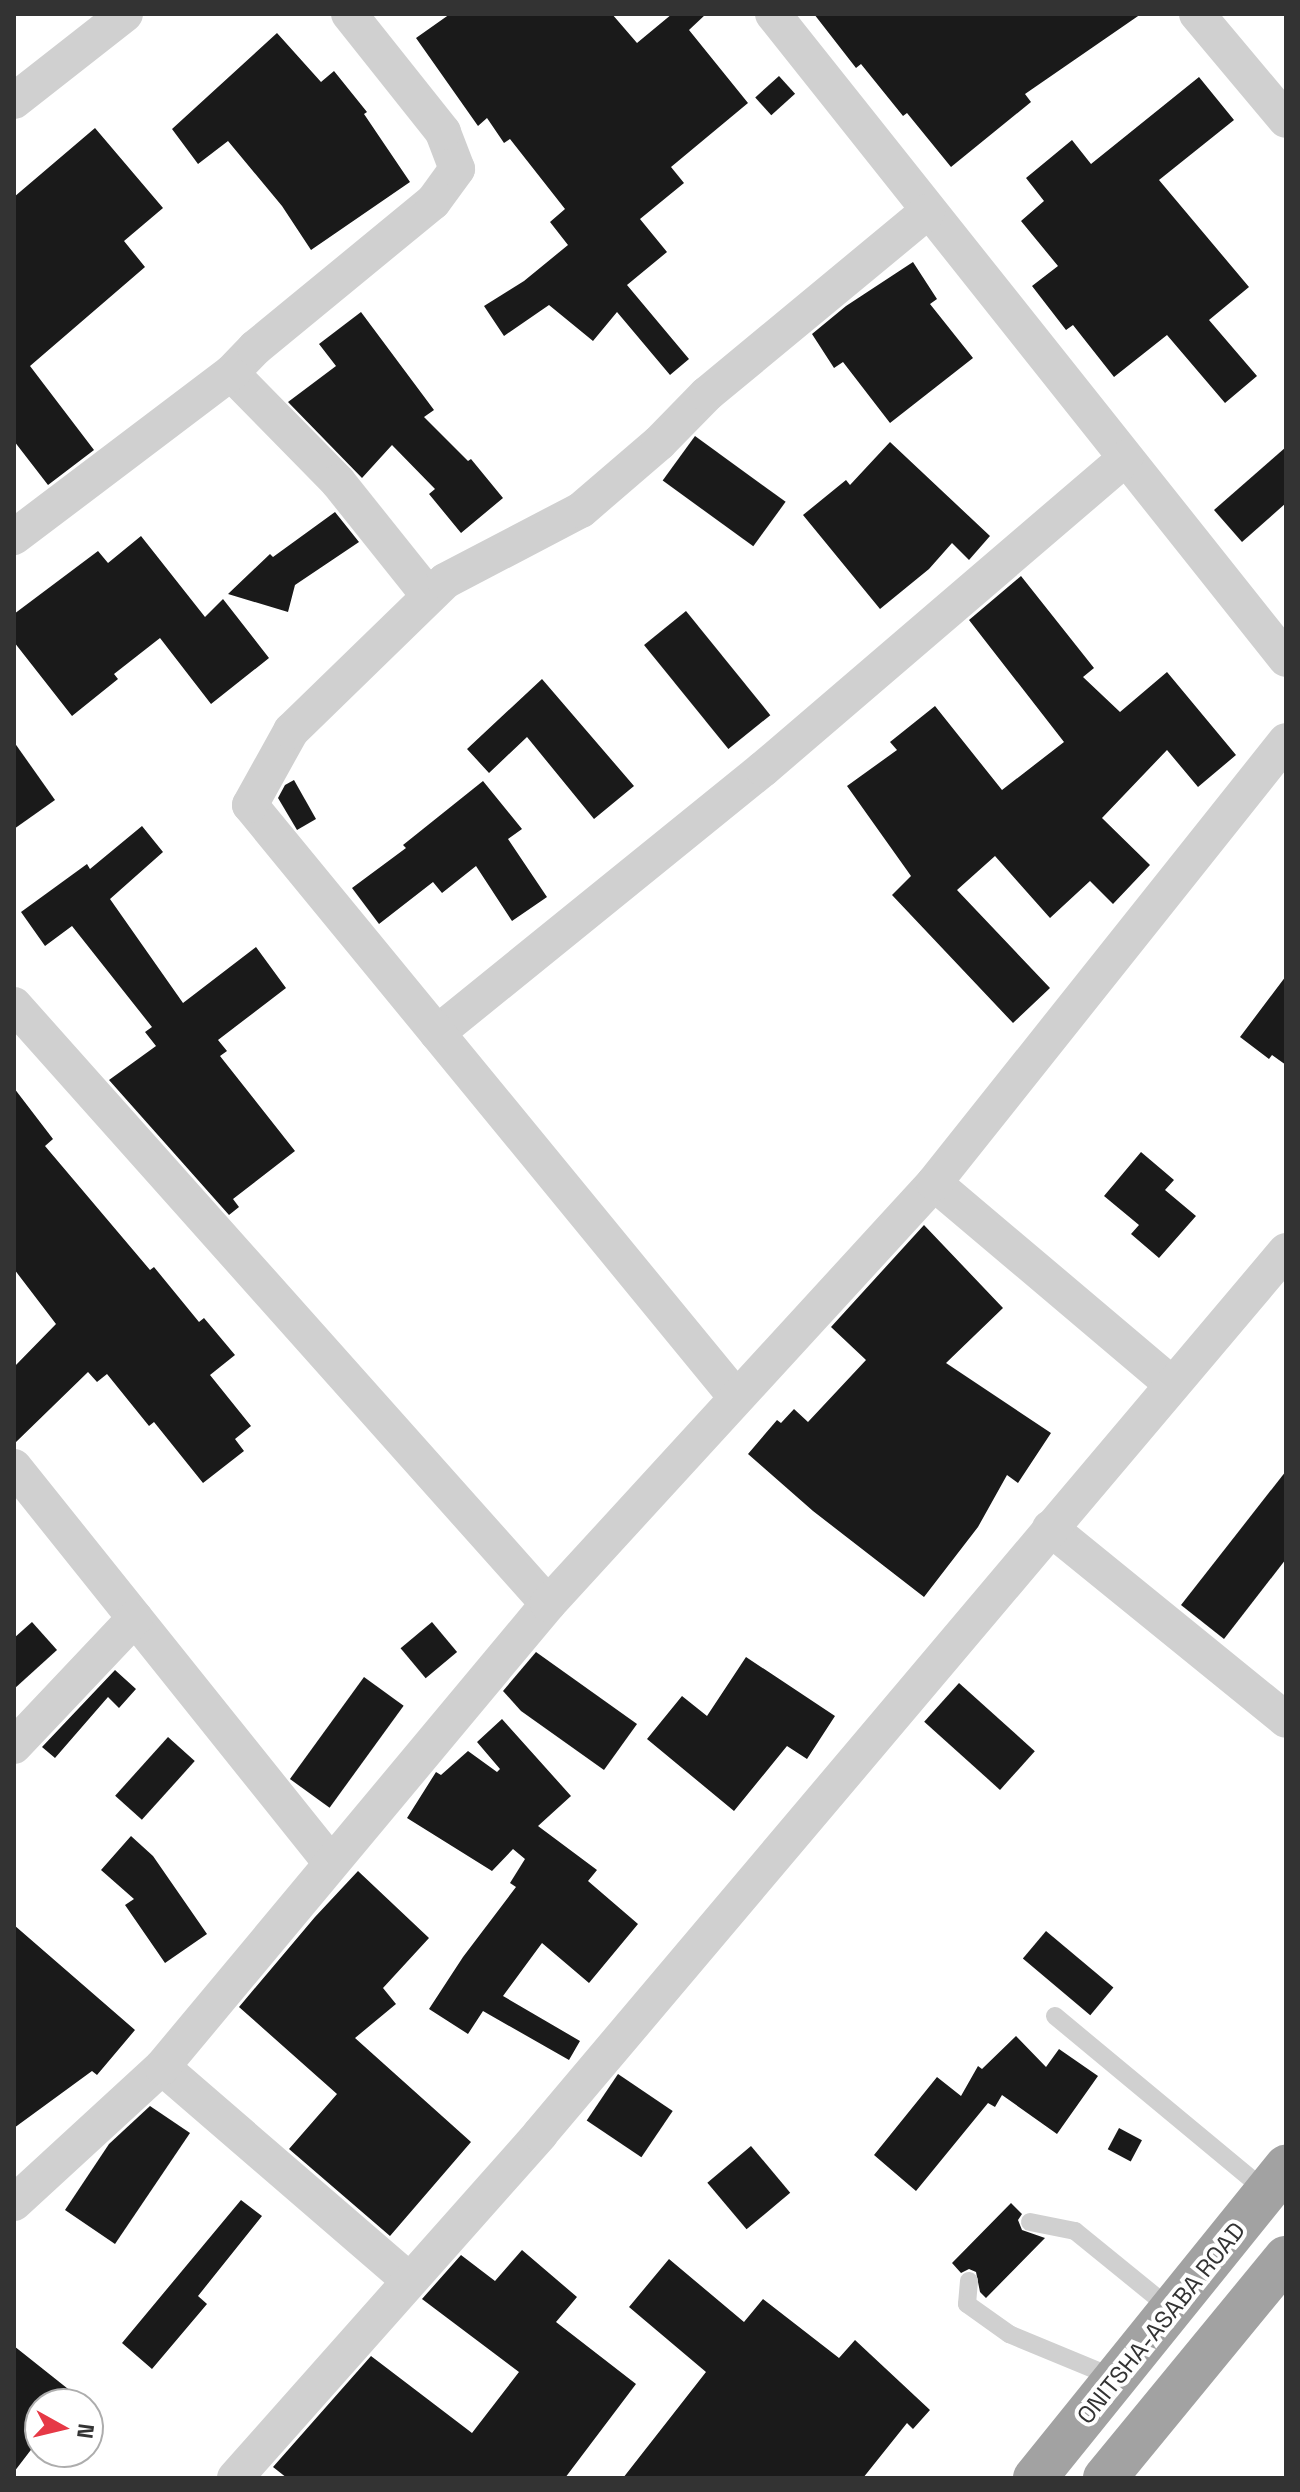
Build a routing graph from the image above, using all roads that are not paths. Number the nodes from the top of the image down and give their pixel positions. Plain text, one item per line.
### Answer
1 (349, 14) edge
2 (773, 14) edge
3 (1197, 14) edge
4 (114, 16) edge
5 (14, 101) edge
6 (1286, 120) edge
7 (927, 212) junction
8 (231, 373) junction
9 (1125, 459) junction
10 (14, 537) edge
11 (429, 596) junction
12 (1286, 659) edge
13 (1286, 741) edge
14 (14, 1005) edge
15 (437, 1033) junction
16 (934, 1183) junction
17 (1286, 1251) edge
18 (1172, 1384) junction
19 (736, 1397) junction
20 (14, 1467) edge
21 (1050, 1528) junction
22 (548, 1604) junction
23 (135, 1618) junction
24 (1286, 1720) edge
25 (14, 1746) edge
26 (331, 1863) junction
27 (1055, 2016) dead end
28 (162, 2067) junction
29 (1276, 2179) edge
30 (14, 2203) edge
31 (1030, 2222) dead end
32 (1286, 2258) edge
33 (408, 2279) junction
34 (969, 2281) dead end
35 (1174, 2310) junction
36 (1117, 2379) junction
37 (1048, 2462) edge
38 (1108, 2474) edge
39 (235, 2478) edge

1 - 8 street
2 - 7 street
3 - 6 street
4 - 5 street
7 - 9 street
7 - 11 street
8 - 10 street
8 - 11 street
9 - 12 street
9 - 15 street
11 - 15 street
13 - 16 street
14 - 22 street
15 - 19 street
16 - 18 street
16 - 19 street
17 - 18 street
18 - 21 street
19 - 22 street
20 - 23 street
21 - 24 street
21 - 33 street
22 - 26 street
23 - 25 street
23 - 26 street
26 - 28 street
27 - 29 lane
28 - 30 street
28 - 33 street
29 - 35 highway, ONITSHA-ASABA ROAD
31 - 35 lane
32 - 38 highway
33 - 39 street
34 - 36 lane
35 - 36 highway, ONITSHA-ASABA ROAD
36 - 37 highway, ONITSHA-ASABA ROAD
37 - 38 highway

